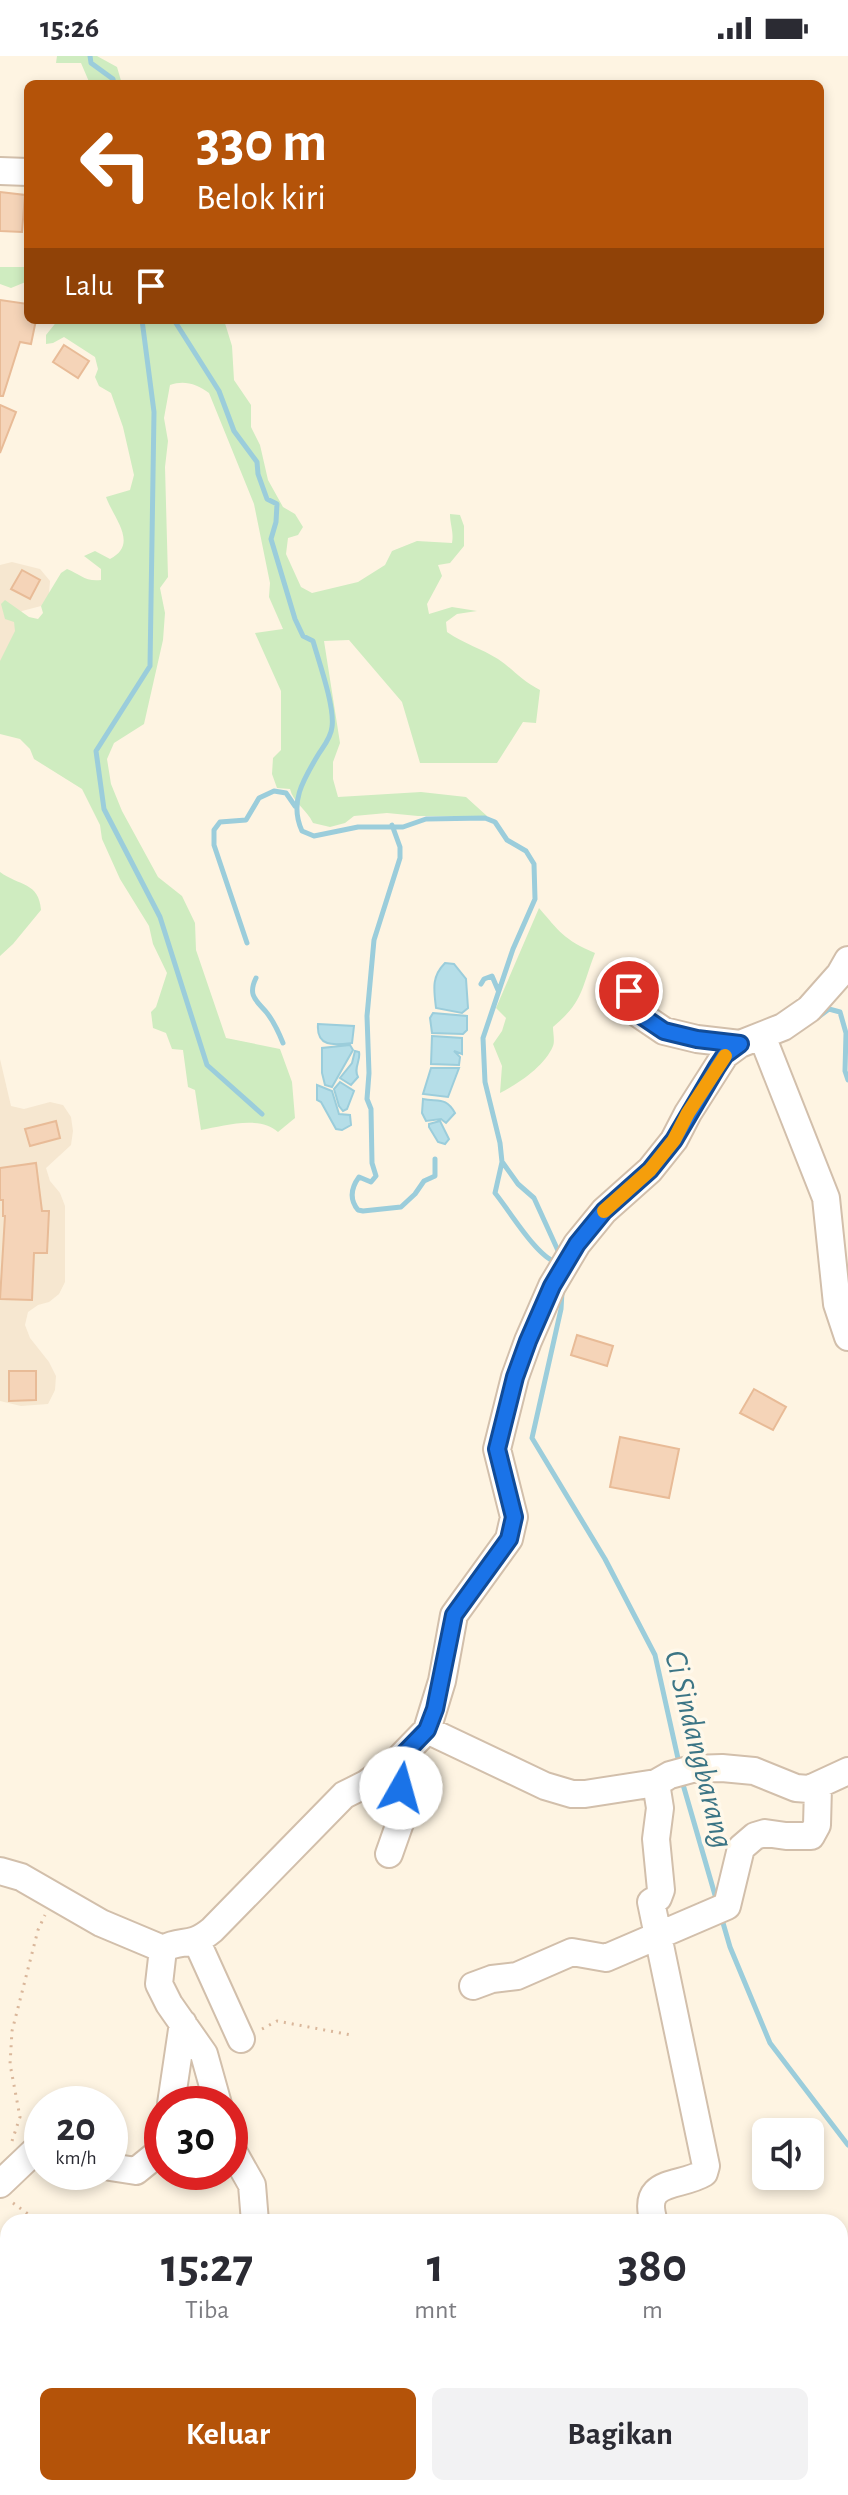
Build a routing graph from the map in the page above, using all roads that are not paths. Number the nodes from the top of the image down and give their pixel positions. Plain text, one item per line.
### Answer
1 (0, 171) edge
2 (24, 172) edge
3 (848, 960) edge
4 (629, 991) dead end
5 (751, 1040) junction
6 (848, 1337) edge
7 (427, 1730) junction
8 (395, 1763) junction
9 (848, 1771) edge
10 (673, 1775) junction
11 (818, 1787) junction
12 (389, 1854) dead end
13 (0, 1871) edge
14 (658, 1935) junction
15 (197, 1942) junction
16 (163, 1949) junction
17 (473, 1986) dead end
18 (183, 2023) junction
19 (241, 2039) road end
20 (174, 2086) edge
21 (213, 2086) edge
22 (24, 2167) edge
23 (248, 2178) edge
24 (5, 2192) edge
25 (254, 2214) edge
26 (653, 2214) edge

1 - 2 street
3 - 5 street
4 - 5 street
5 - 6 street
5 - 7 street
7 - 8 street
7 - 10 street
8 - 12 street
8 - 15 street
9 - 11 street
10 - 11 street
10 - 14 street
11 - 14 street
13 - 16 street
14 - 17 street
14 - 26 street
15 - 16 street
15 - 19 street
16 - 18 street
18 - 20 street
18 - 21 street
22 - 24 street
23 - 25 street

